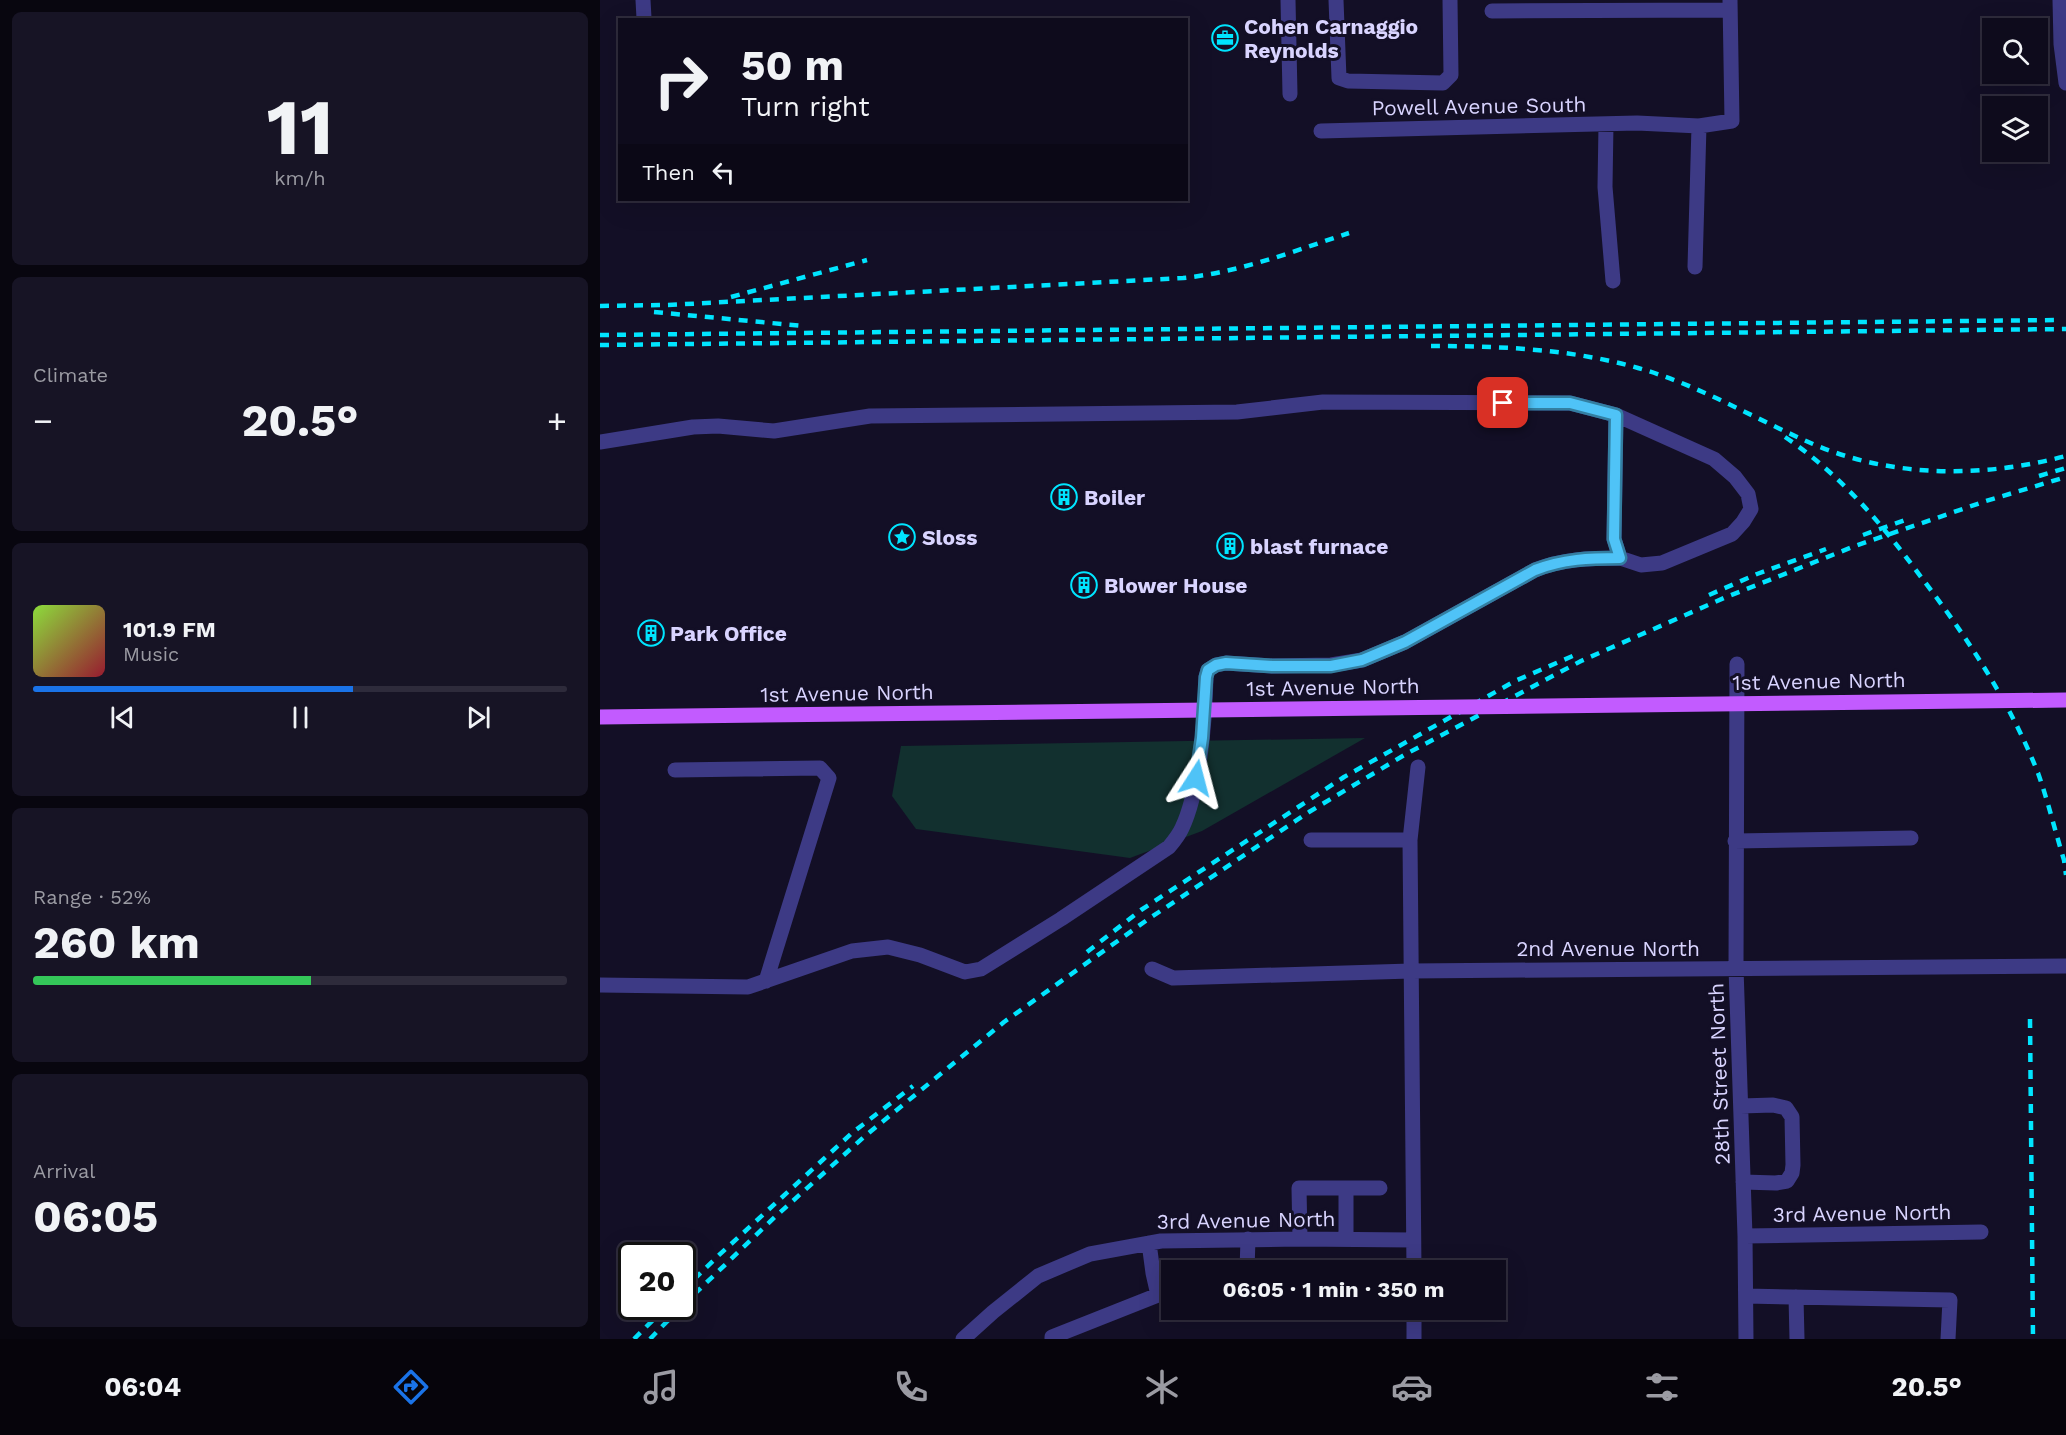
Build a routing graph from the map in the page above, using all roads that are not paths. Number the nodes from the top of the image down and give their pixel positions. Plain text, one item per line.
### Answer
1 (643, 0) edge
2 (1288, 0) edge
3 (1336, 0) edge
4 (1450, 0) edge
5 (2060, 0) edge
6 (1730, 5) edge
7 (1492, 10) dead end
8 (644, 18) dead end
9 (2066, 83) edge
10 (1290, 94) dead end
11 (1606, 124) junction
12 (1699, 126) junction
13 (1321, 131) dead end
14 (1695, 267) dead end
15 (1613, 281) dead end
16 (1616, 415) junction
17 (600, 442) edge
18 (1620, 558) junction
19 (1737, 664) dead end
20 (2066, 700) edge
21 (600, 717) edge
22 (1418, 767) dead end
23 (675, 770) dead end
24 (1911, 838) dead end
25 (1311, 840) dead end
26 (1410, 840) junction
27 (1735, 841) junction
28 (2066, 966) edge
29 (1736, 968) junction
30 (1152, 969) dead end
31 (1411, 971) junction
32 (765, 981) junction
33 (600, 985) edge
34 (1741, 1106) junction
35 (1743, 1182) junction
36 (1380, 1188) dead end
37 (1346, 1189) junction
38 (1981, 1232) dead end
39 (1745, 1236) junction
40 (1248, 1239) junction
41 (1300, 1239) junction
42 (1346, 1239) junction
43 (1413, 1240) junction
44 (1149, 1243) junction
45 (1247, 1260) edge
46 (1414, 1260) edge
47 (1161, 1288) edge
48 (1161, 1296) edge
49 (1746, 1296) junction
50 (1796, 1297) junction
51 (1414, 1320) edge
52 (979, 1334) edge
53 (963, 1339) edge
54 (1052, 1339) edge
55 (1414, 1339) edge
56 (1746, 1339) edge
57 (1797, 1339) edge
58 (1948, 1339) edge

1 - 8 street
2 - 10 street
3 - 4 street
5 - 9 street
6 - 7 street
6 - 12 street, Powell Avenue South
11 - 12 street, Powell Avenue South
11 - 13 street, Powell Avenue South
11 - 15 street
12 - 14 street
16 - 17 street
16 - 18 street
16 - 18 street
18 - 32 street
19 - 27 street, 28th Street North
20 - 21 main road, 1st Avenue North, bridge
22 - 26 street
23 - 32 street
24 - 27 street
25 - 26 street
26 - 31 street
27 - 29 street, 28th Street North
28 - 29 street, 2nd Avenue North
29 - 31 street, 2nd Avenue North
29 - 34 street, 28th Street North
30 - 31 street, 2nd Avenue North
31 - 43 street
32 - 33 street
34 - 35 street, 28th Street North
34 - 35 street
35 - 39 street, 28th Street North
36 - 37 street
37 - 41 street
37 - 42 street
38 - 39 street, 3rd Avenue North
39 - 49 street, 28th Street North
40 - 41 street, 3rd Avenue North
40 - 44 street, 3rd Avenue North
40 - 45 street
41 - 42 street, 3rd Avenue North
42 - 43 street, 3rd Avenue North
43 - 46 street
44 - 47 street
44 - 52 street, 3rd Avenue North
48 - 54 street
49 - 50 street
49 - 56 street, 28th Street North
50 - 57 street
50 - 58 street
51 - 55 street
52 - 53 street, 3rd Avenue North

